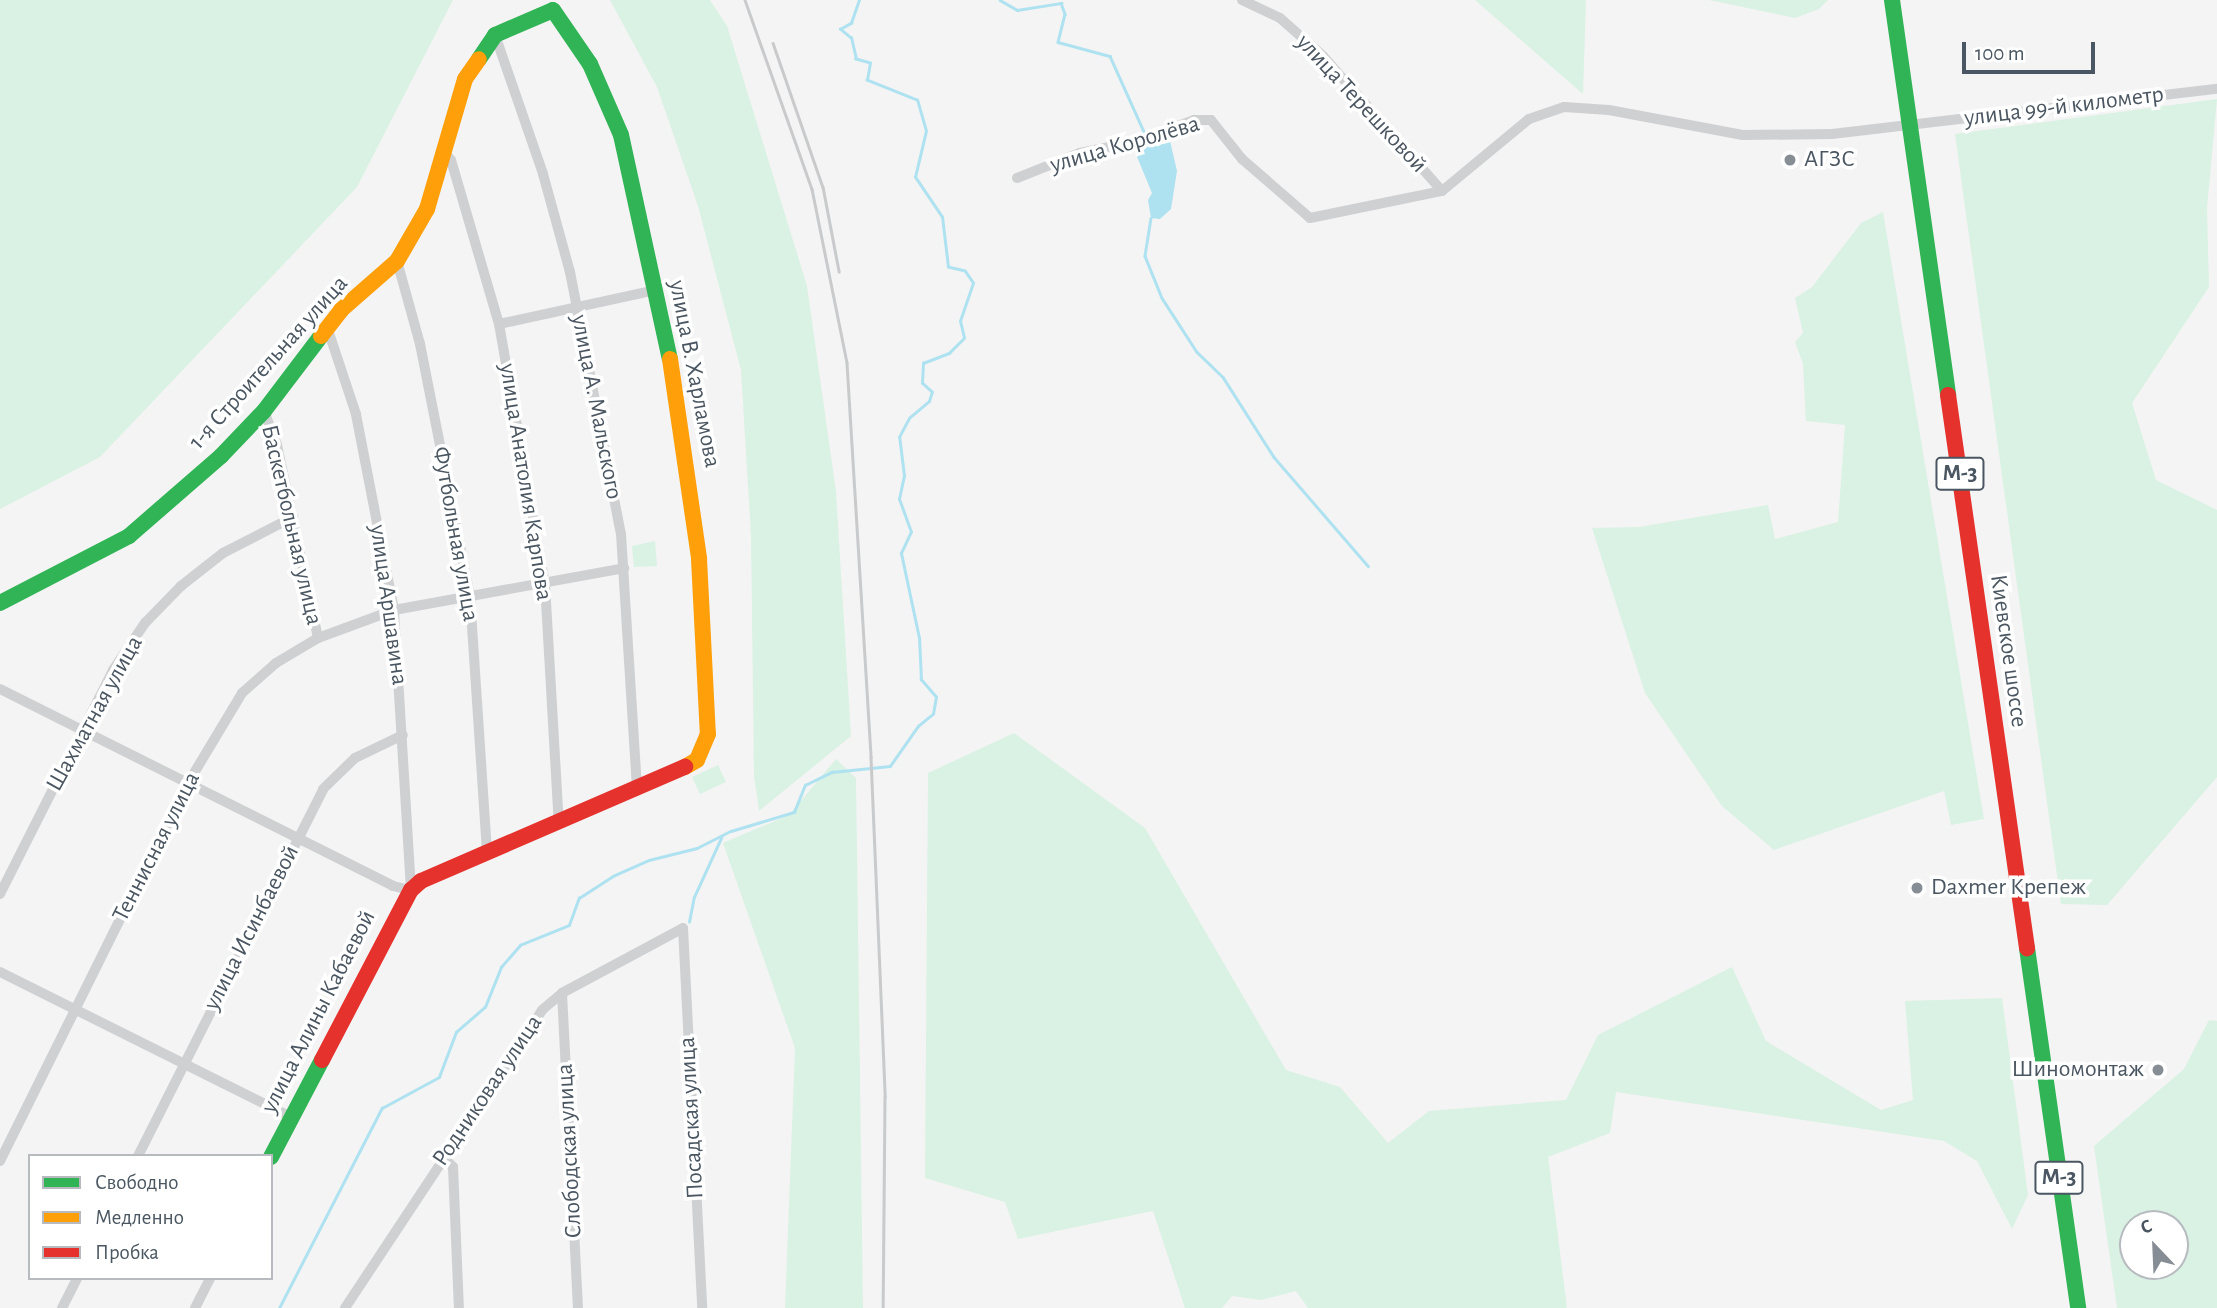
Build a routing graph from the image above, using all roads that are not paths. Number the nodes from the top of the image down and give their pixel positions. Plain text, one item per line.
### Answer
1 (1242, 0) edge
2 (1892, 0) edge
3 (495, 35) junction
4 (2217, 89) edge
5 (1911, 126) junction
6 (442, 150) junction
7 (1017, 178) dead end
8 (1441, 191) junction
9 (397, 261) junction
10 (656, 290) junction
11 (576, 309) junction
12 (499, 324) junction
13 (327, 327) junction
14 (264, 411) junction
15 (293, 517) junction
16 (624, 568) junction
17 (545, 583) junction
18 (470, 596) junction
19 (0, 603) edge
20 (394, 610) junction
21 (318, 638) junction
22 (0, 688) edge
23 (84, 730) junction
24 (403, 734) junction
25 (188, 783) junction
26 (637, 792) junction
27 (559, 824) junction
28 (299, 836) junction
29 (487, 854) junction
30 (411, 890) junction
31 (0, 894) edge
32 (683, 928) joint
33 (0, 972) edge
34 (562, 993) junction
35 (76, 1011) junction
36 (185, 1063) junction
37 (291, 1117) junction
38 (139, 1154) edge
39 (272, 1154) edge
40 (443, 1157) junction
41 (0, 1161) edge
42 (75, 1280) edge
43 (209, 1280) edge
44 (62, 1308) edge
45 (195, 1308) edge
46 (345, 1308) edge
47 (459, 1308) edge
48 (578, 1308) edge
49 (702, 1308) edge
50 (2078, 1308) edge

1 - 8 street, улица Терешковой
2 - 5 main road, Киевское шоссе / М-3
3 - 6 main road, 1-я Строительная улица
3 - 10 main road, улица В. Харламова
3 - 11 street, улица А. Мальского
4 - 5 street, улица 99-й километр
5 - 8 street, улица 99-й километр
5 - 50 main road, Киевское шоссе / М-3
6 - 9 main road, 1-я Строительная улица
6 - 12 street, улица Анатолия Карпова
7 - 8 street, улица Королёва
9 - 13 main road, 1-я Строительная улица
9 - 18 street, Футбольная улица
10 - 11 street
10 - 26 main road, улица В. Харламова
11 - 12 street
11 - 16 street, улица А. Мальского
12 - 17 street, улица Анатолия Карпова
13 - 14 main road, 1-я Строительная улица
13 - 20 street, улица Аршавина
14 - 15 street, Баскетбольная улица
14 - 19 main road, 1-я Строительная улица
15 - 21 street, Баскетбольная улица
15 - 23 street, Шахматная улица
16 - 17 street, Теннисная улица
16 - 26 street, улица А. Мальского
17 - 18 street, Теннисная улица
17 - 27 street, улица Анатолия Карпова
18 - 20 street, Теннисная улица
18 - 29 street, Футбольная улица
20 - 21 street, Теннисная улица
20 - 24 street, улица Аршавина
21 - 25 street, Теннисная улица
22 - 23 street
23 - 25 street
23 - 31 street, Шахматная улица
24 - 28 street, улица Исинбаевой
24 - 30 street, улица Аршавина
25 - 28 street
25 - 35 street, Теннисная улица
26 - 27 main road, улица В. Харламова
27 - 29 main road, улица В. Харламова
28 - 30 street
28 - 36 street, улица Исинбаевой
29 - 30 main road, улица В. Харламова
30 - 37 main road, улица Алины Кабаевой
32 - 34 street, Родниковая улица
32 - 49 street, Посадская улица
33 - 35 street
34 - 40 street, Родниковая улица
34 - 48 street, Слободская улица
35 - 36 street
35 - 41 street, Теннисная улица
36 - 37 street
36 - 38 street, улица Исинбаевой
37 - 39 main road, улица Алины Кабаевой
40 - 46 street, Родниковая улица
40 - 47 street
42 - 44 street
43 - 45 street

